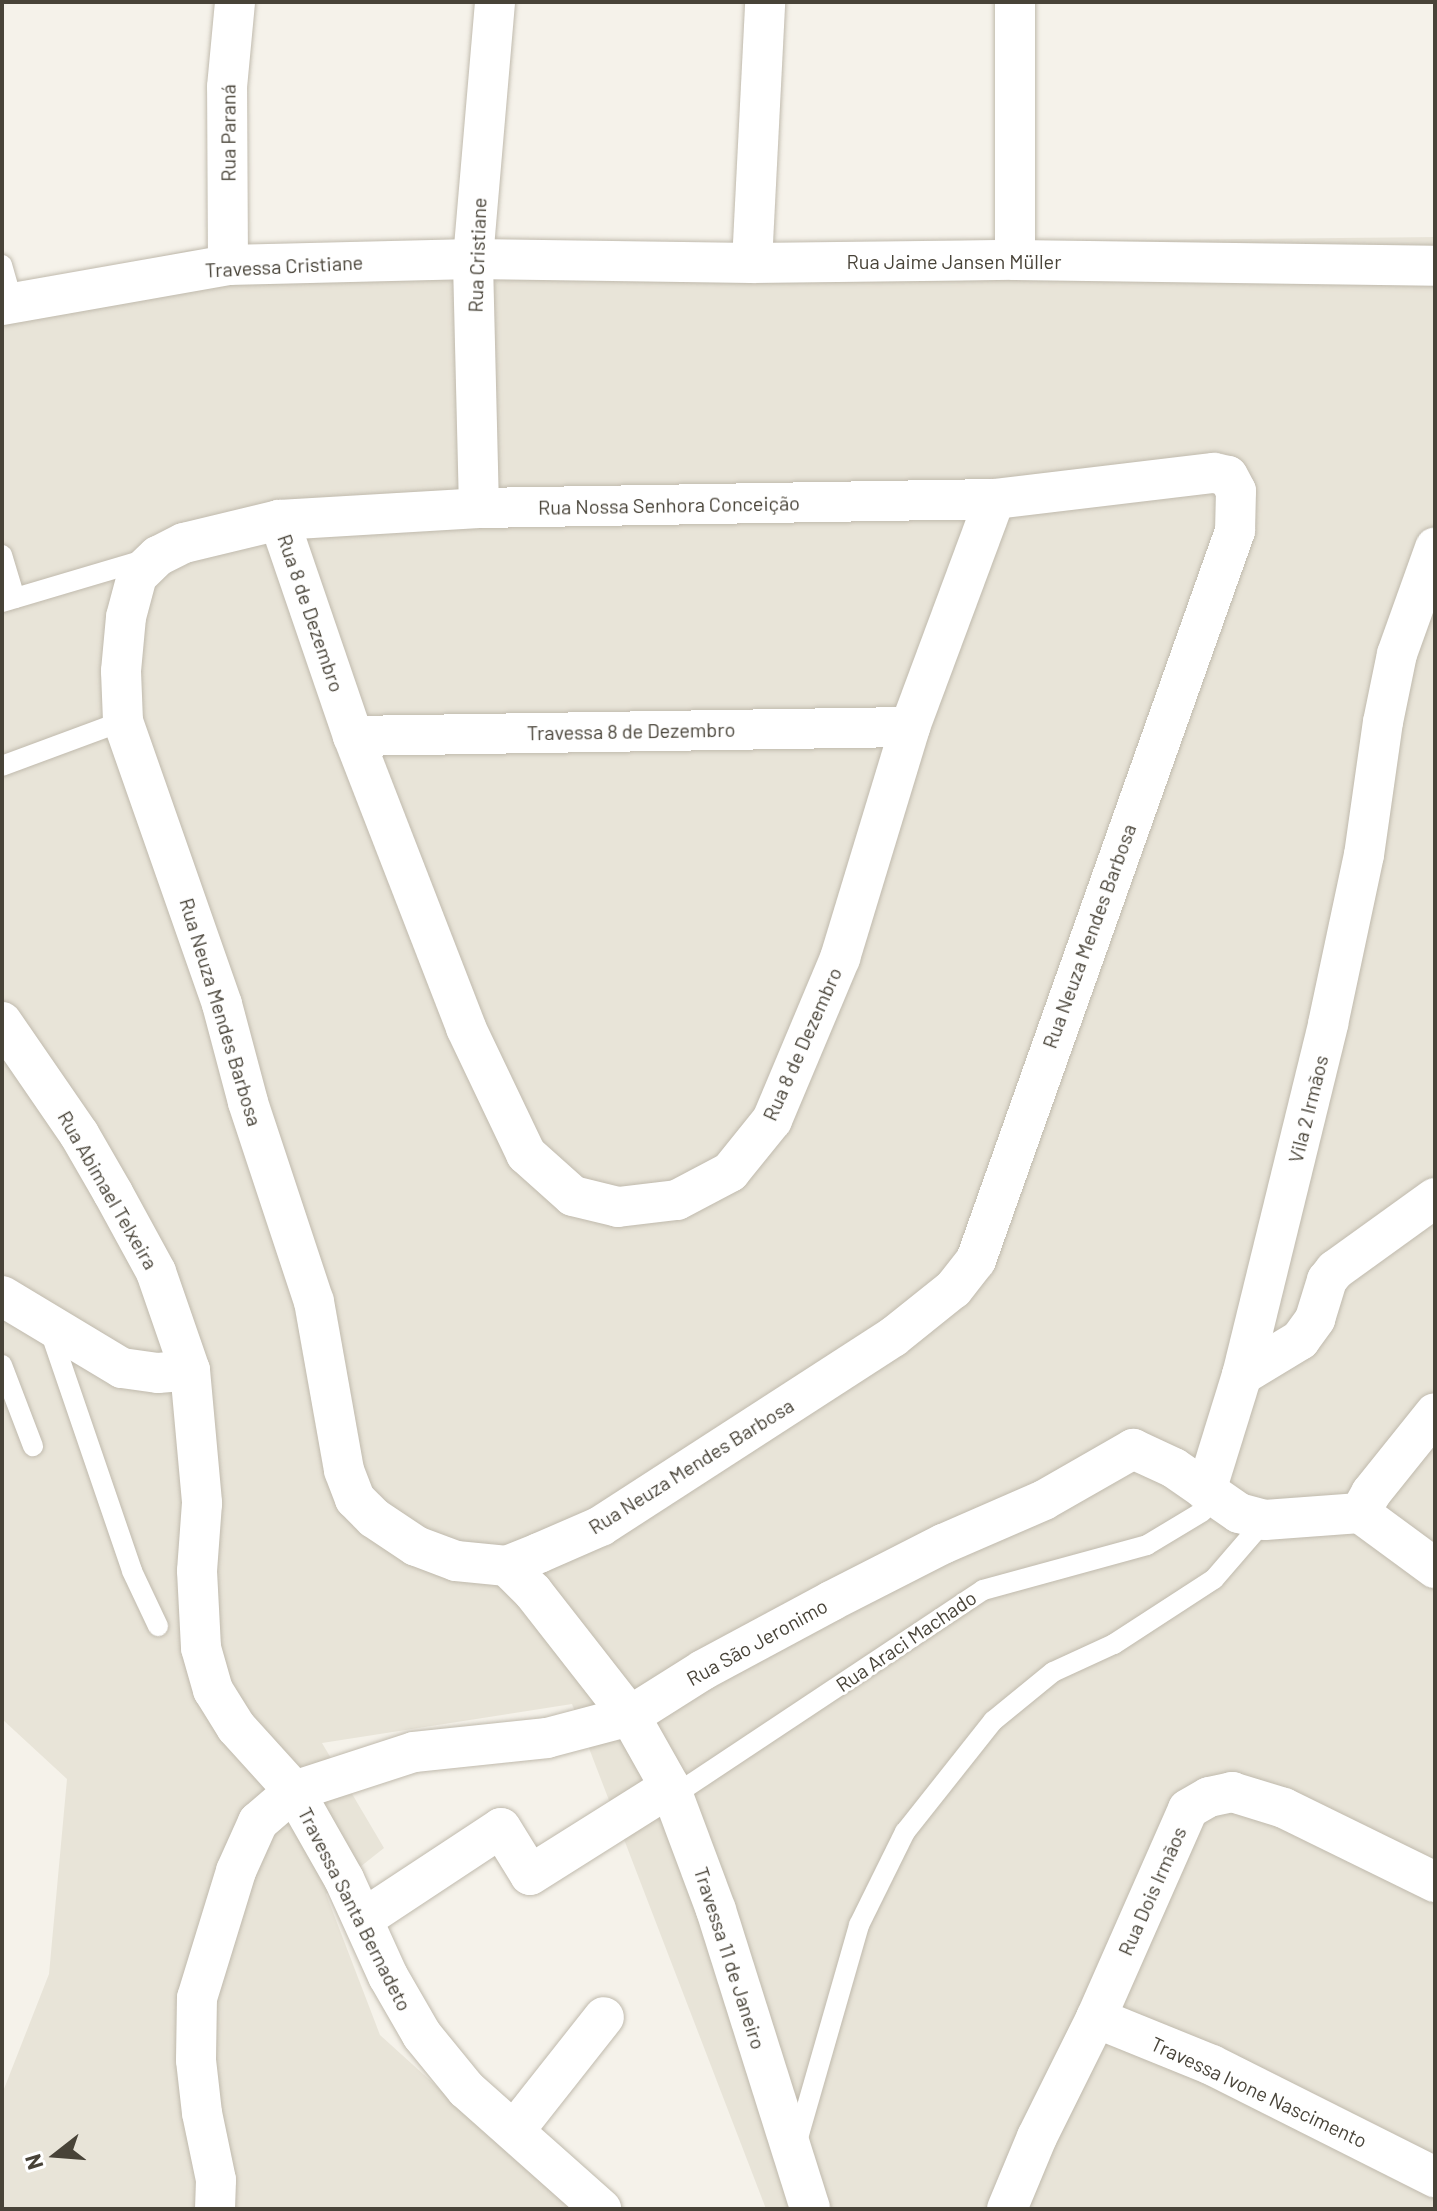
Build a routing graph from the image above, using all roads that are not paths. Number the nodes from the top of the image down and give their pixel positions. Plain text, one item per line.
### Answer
1 (235, 2) edge
2 (495, 2) edge
3 (765, 2) edge
4 (1015, 2) edge
5 (473, 259) junction
6 (1015, 260) junction
7 (752, 263) junction
8 (2, 265) edge
9 (228, 265) junction
10 (1435, 266) edge
11 (7, 304) edge
12 (1214, 473) joint
13 (995, 499) junction
14 (479, 508) junction
15 (279, 520) junction
16 (1435, 548) edge
17 (2, 555) edge
18 (148, 566) junction
19 (9, 600) edge
20 (123, 721) junction
21 (910, 727) junction
22 (353, 736) junction
23 (2, 766) edge
24 (2, 1022) edge
25 (1435, 1198) edge
26 (2, 1296) edge
27 (47, 1325) junction
28 (2, 1365) edge
29 (190, 1370) junction
30 (1242, 1375) junction
31 (1435, 1413) edge
32 (33, 1446) dead end
33 (1204, 1501) junction
34 (1360, 1513) junction
35 (1265, 1520) junction
36 (507, 1566) junction
37 (1435, 1568) edge
38 (158, 1626) dead end
39 (630, 1716) junction
40 (294, 1791) junction
41 (672, 1791) junction
42 (1435, 1882) edge
43 (363, 1919) junction
44 (604, 2017) dead end
45 (1092, 2025) junction
46 (514, 2131) junction
47 (792, 2157) junction
48 (1435, 2177) edge
49 (215, 2209) edge
50 (601, 2209) edge
51 (810, 2209) edge
52 (1007, 2209) edge

1 - 9 street, Rua Paraná
2 - 5 street, Rua Cristiane
3 - 7 street
4 - 6 street
5 - 7 street, Rua Jaime Jansen Müller
5 - 9 street, Travessa Cristiane
5 - 14 street, Rua Cristiane
6 - 7 street, Rua Jaime Jansen Müller
6 - 10 street, Rua Jaime Jansen Müller
8 - 11 lane
9 - 11 street, Travessa Cristiane
12 - 13 street, Rua Nossa Senhora Conceição
12 - 36 street, Rua Neuza Mendes Barbosa
13 - 14 street, Rua Nossa Senhora Conceição
13 - 21 street, Rua 8 de Dezembro
14 - 15 street, Rua Nossa Senhora Conceição
15 - 18 street, Rua Nossa Senhora Conceição
15 - 22 street, Rua 8 de Dezembro
16 - 30 street, Vila 2 Irmãos
17 - 19 lane
18 - 19 lane
18 - 20 street, Rua Neuza Mendes Barbosa
20 - 23 lane
20 - 36 street, Rua Neuza Mendes Barbosa
21 - 22 street, Travessa 8 de Dezembro
21 - 22 street, Rua 8 de Dezembro
24 - 29 street, Rua Abimael Telxeira
25 - 30 street
26 - 27 street
27 - 29 street
27 - 38 lane
28 - 32 lane
29 - 40 street, Travessa Santa Bernadeto
30 - 33 street, Vila 2 Irmãos
31 - 34 street
33 - 35 street
33 - 39 street, Rua São Jeronimo
33 - 41 lane, Rua Araci Machado
34 - 35 street
34 - 37 street
35 - 47 lane
36 - 39 street
39 - 40 street, Rua São Jeronimo
39 - 41 street, Travessa 11 de Janeiro
40 - 43 street, Travessa Santa Bernadeto
40 - 49 street
41 - 43 street
41 - 47 street, Travessa 11 de Janeiro
42 - 45 street, Rua Dois Irmãos
43 - 46 street, Travessa Santa Bernadeto
44 - 46 street
45 - 48 street, Travessa Ivone Nascimento
45 - 52 street
46 - 50 street, Travessa Santa Bernadeto
47 - 51 street, Travessa 11 de Janeiro

